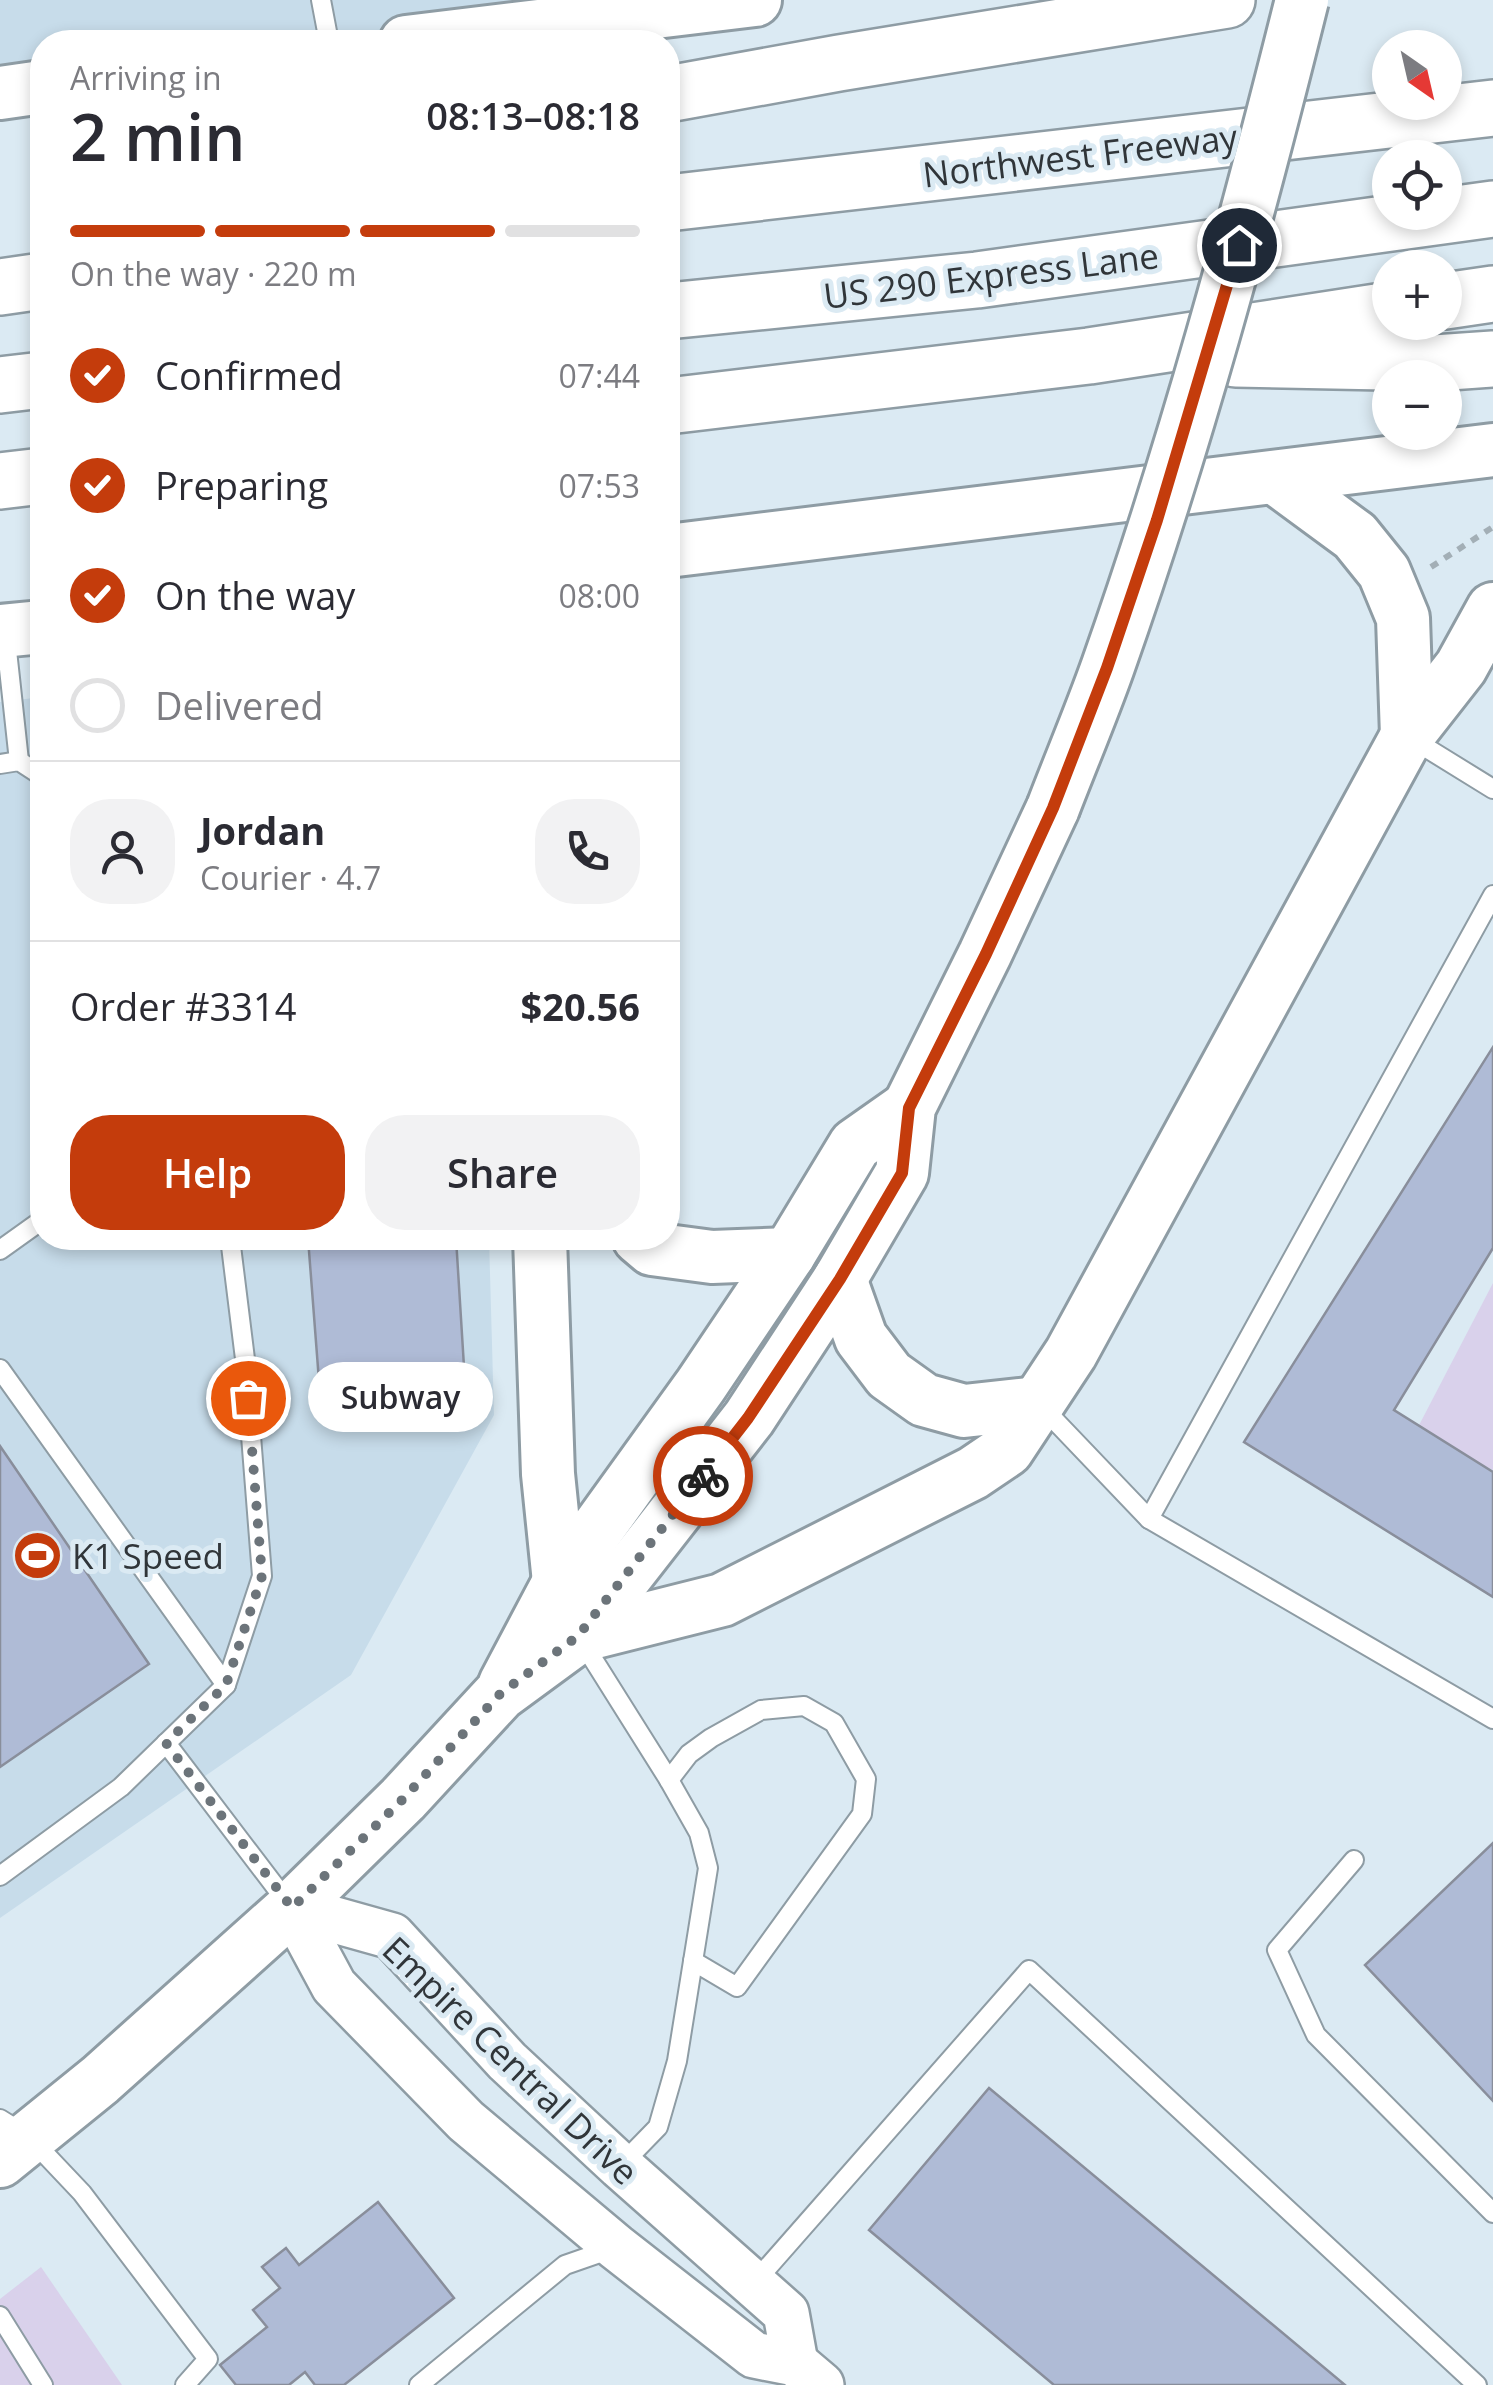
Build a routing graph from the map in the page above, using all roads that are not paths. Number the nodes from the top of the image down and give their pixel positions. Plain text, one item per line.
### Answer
1 (321, 0) edge
2 (755, 0) edge
3 (1227, 0) edge
4 (1302, 0) edge
5 (327, 30) edge
6 (506, 30) edge
7 (30, 89) edge
8 (680, 92) edge
9 (0, 93) edge
10 (1489, 107) edge
11 (680, 203) edge
12 (1493, 209) edge
13 (1493, 294) edge
14 (1462, 299) edge
15 (680, 311) edge
16 (1372, 313) edge
17 (1089, 356) junction
18 (1493, 359) edge
19 (30, 381) edge
20 (0, 385) edge
21 (680, 405) edge
22 (1493, 450) edge
23 (30, 477) edge
24 (1276, 478) junction
25 (0, 481) edge
26 (728, 544) junction
27 (680, 550) edge
28 (680, 574) edge
29 (1493, 608) edge
30 (16, 630) edge
31 (1407, 736) junction
32 (10, 762) edge
33 (1493, 789) edge
34 (1493, 894) edge
35 (909, 1108) junction
36 (30, 1229) edge
37 (0, 1250) edge
38 (231, 1250) edge
39 (540, 1250) edge
40 (664, 1250) edge
41 (789, 1254) junction
42 (840, 1279) junction
43 (0, 1369) edge
44 (1038, 1403) junction
45 (1149, 1519) junction
46 (559, 1582) junction
47 (578, 1636) junction
48 (226, 1685) junction
49 (500, 1694) junction
50 (1493, 1719) edge
51 (166, 1743) junction
52 (669, 1780) junction
53 (1354, 1860) dead end
54 (0, 1876) edge
55 (292, 1908) junction
56 (693, 1961) junction
57 (10, 2139) edge
58 (620, 2166) junction
59 (1493, 2213) edge
60 (616, 2247) junction
61 (753, 2284) junction
62 (0, 2316) edge
63 (802, 2376) edge
64 (43, 2385) edge
65 (185, 2385) edge
66 (419, 2385) edge
67 (1477, 2385) edge

1 - 5 lane
2 - 6 main road
3 - 8 highway
4 - 35 main road, bridge
7 - 9 main road
10 - 11 highway, Northwest Freeway
12 - 15 highway, US 290 Express Lane
13 - 14 highway
16 - 17 highway
17 - 18 highway
17 - 21 highway
19 - 20 highway
22 - 24 main road
23 - 25 highway
24 - 26 main road
24 - 31 main road
26 - 27 main road
26 - 28 main road
29 - 31 main road
30 - 32 lane
31 - 33 lane
31 - 44 main road
34 - 45 lane
35 - 41 main road
35 - 42 main road
36 - 37 lane
38 - 48 lane
39 - 46 main road
40 - 41 main road
41 - 46 main road
42 - 44 main road
42 - 47 main road
43 - 48 lane
44 - 45 lane
44 - 47 main road
45 - 50 lane
46 - 49 main road
47 - 49 main road
47 - 52 lane
48 - 51 lane
49 - 55 main road
51 - 54 lane
51 - 55 lane
52 - 56 lane
52 - 56 lane
53 - 59 lane
55 - 57 main road
55 - 58 street, Empire Central Drive
55 - 60 street, Empire Central Drive
56 - 58 lane
57 - 65 lane
58 - 61 street, Empire Central Drive
60 - 63 street, Empire Central Drive
60 - 66 lane
61 - 63 street, Empire Central Drive
61 - 67 lane
62 - 64 lane

